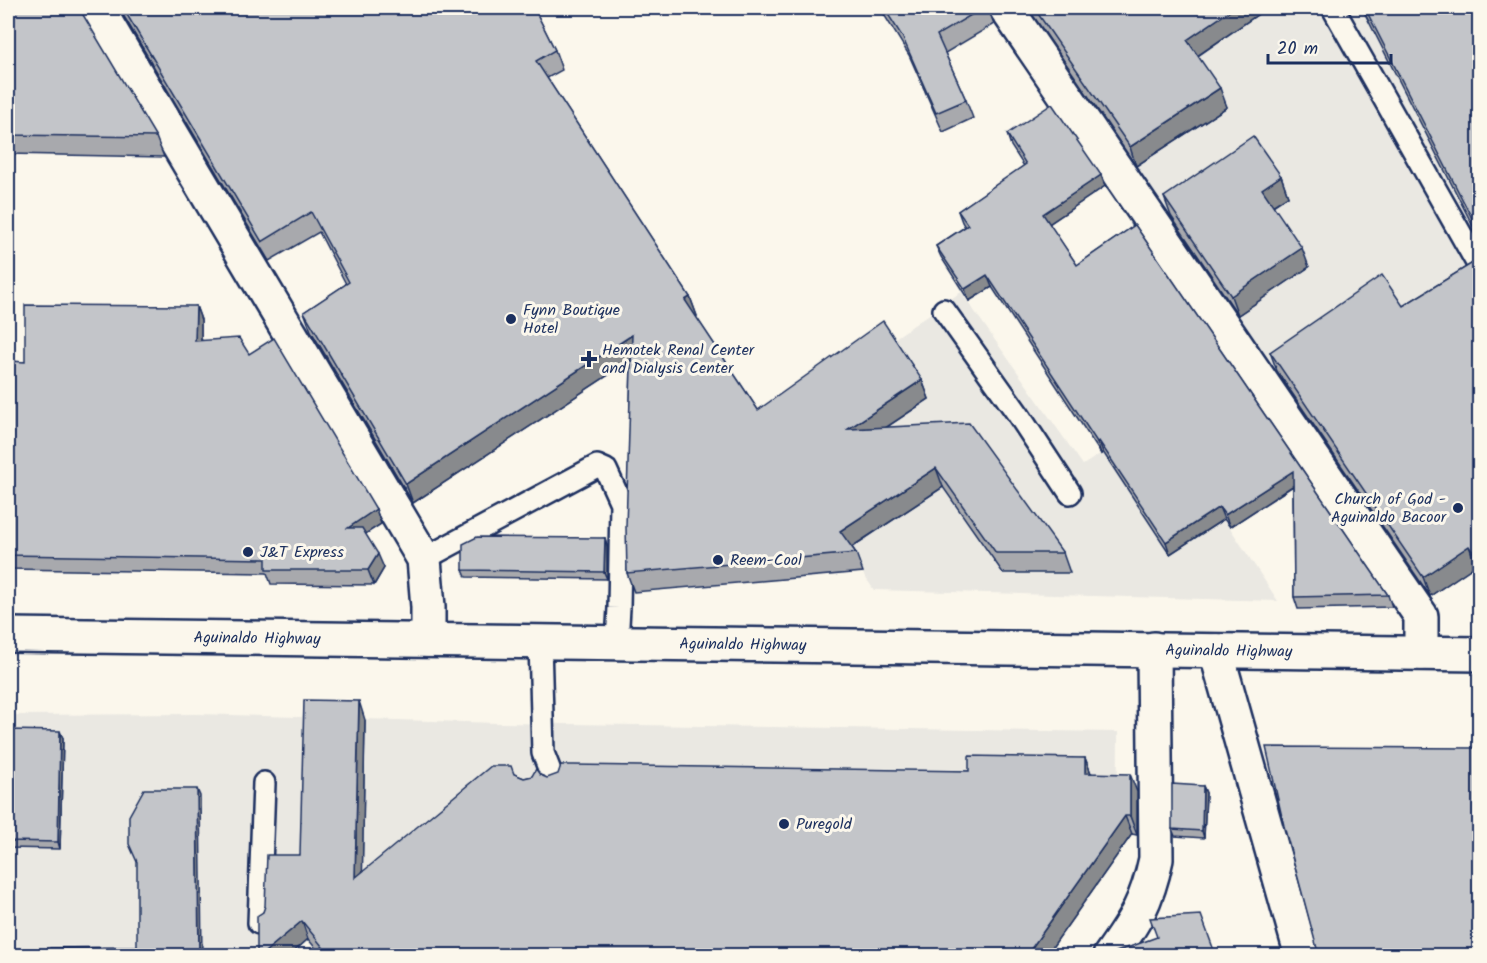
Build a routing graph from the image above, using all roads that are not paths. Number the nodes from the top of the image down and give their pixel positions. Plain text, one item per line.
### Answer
1 (97, 8) edge
2 (1006, 8) edge
3 (1333, 8) edge
4 (1479, 268) edge
5 (944, 310) dead end
6 (1070, 493) dead end
7 (424, 559) junction
8 (8, 635) edge
9 (428, 640) junction
10 (540, 642) junction
11 (617, 642) junction
12 (1154, 649) junction
13 (1216, 651) junction
14 (1421, 653) junction
15 (1479, 654) edge
16 (543, 753) junction
17 (264, 783) dead end
18 (530, 784) edge
19 (555, 784) edge
20 (258, 923) edge
21 (1110, 956) edge
22 (1302, 956) edge

1 - 7 main road
2 - 14 main road
3 - 4 lane
5 - 6 lane
7 - 9 main road
7 - 11 lane
8 - 9 main road, Aguinaldo Highway
9 - 10 main road, Aguinaldo Highway
10 - 11 main road, Aguinaldo Highway
10 - 16 lane
11 - 12 main road, Aguinaldo Highway
12 - 13 main road, Aguinaldo Highway
12 - 21 main road
13 - 14 main road, Aguinaldo Highway
13 - 22 main road
14 - 15 main road, Aguinaldo Highway
16 - 18 lane
16 - 19 lane
17 - 20 lane

